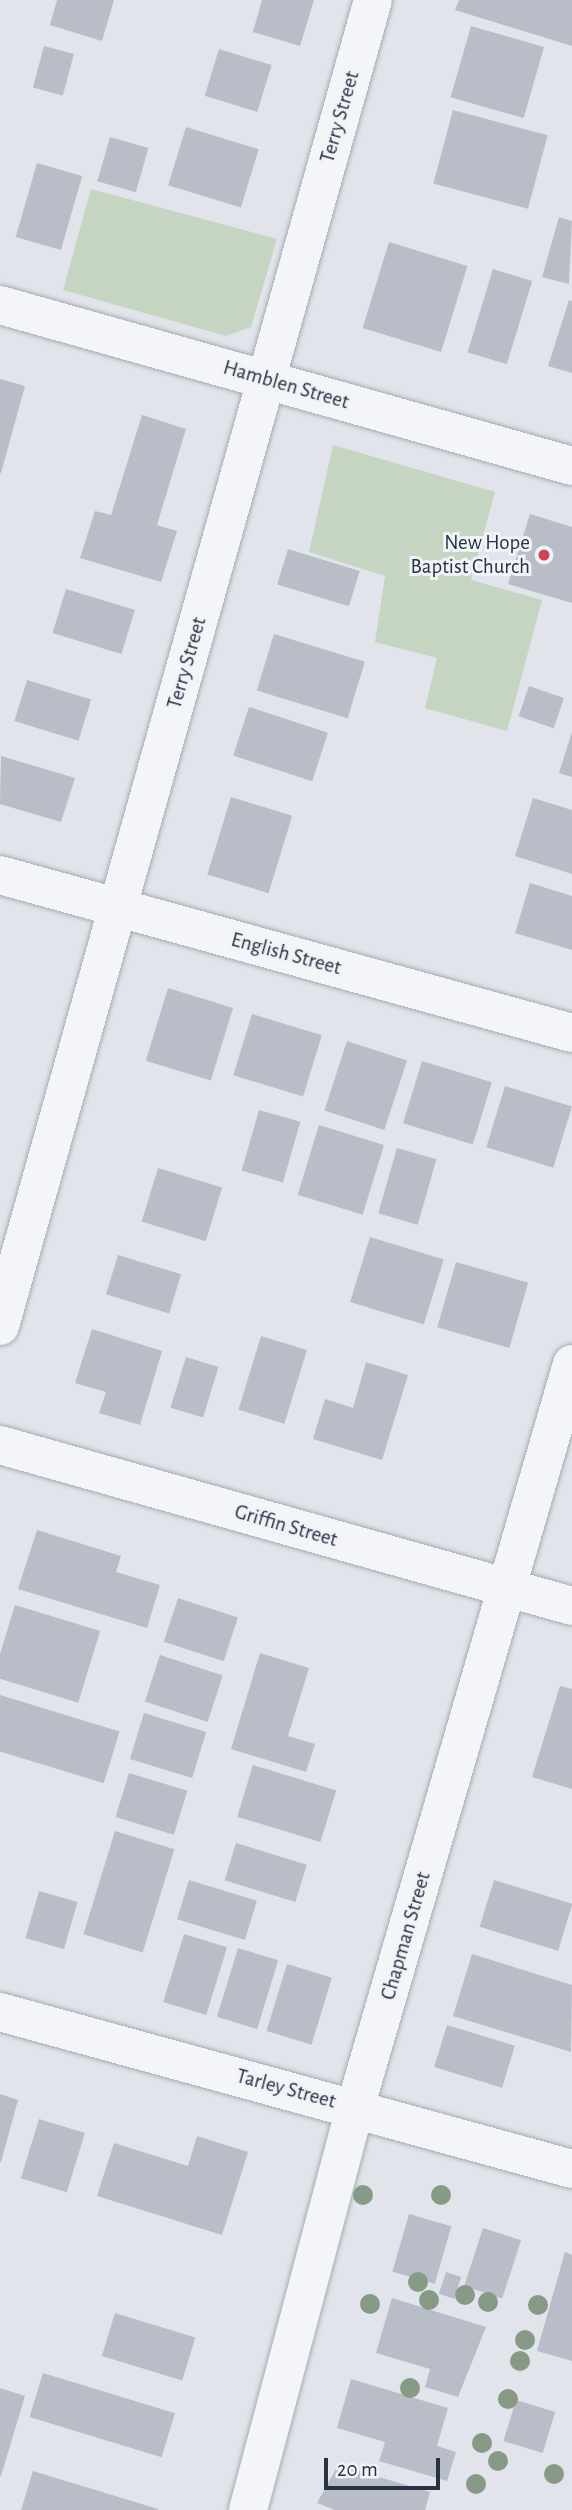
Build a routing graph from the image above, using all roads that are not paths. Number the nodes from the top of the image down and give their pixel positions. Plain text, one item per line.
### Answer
1 (373, 0) edge
2 (0, 305) edge
3 (267, 379) junction
4 (572, 466) edge
5 (0, 875) edge
6 (119, 908) junction
7 (572, 1033) edge
8 (0, 1326) edge
9 (572, 1364) edge
10 (0, 1445) edge
11 (508, 1588) junction
12 (572, 1606) edge
13 (0, 2012) edge
14 (355, 2108) junction
15 (572, 2169) edge
16 (248, 2510) edge

1 - 3 street, Terry Street
2 - 3 street, Hamblen Street
3 - 4 street, Hamblen Street
3 - 6 street, Terry Street
5 - 6 street, English Street
6 - 7 street, English Street
6 - 8 street, Terry Street
9 - 11 street, Chapman Street
10 - 11 street, Griffin Street
11 - 12 street, Griffin Street
11 - 14 street, Chapman Street
13 - 14 street, Tarley Street
14 - 15 street, Tarley Street
14 - 16 street, Chapman Street

